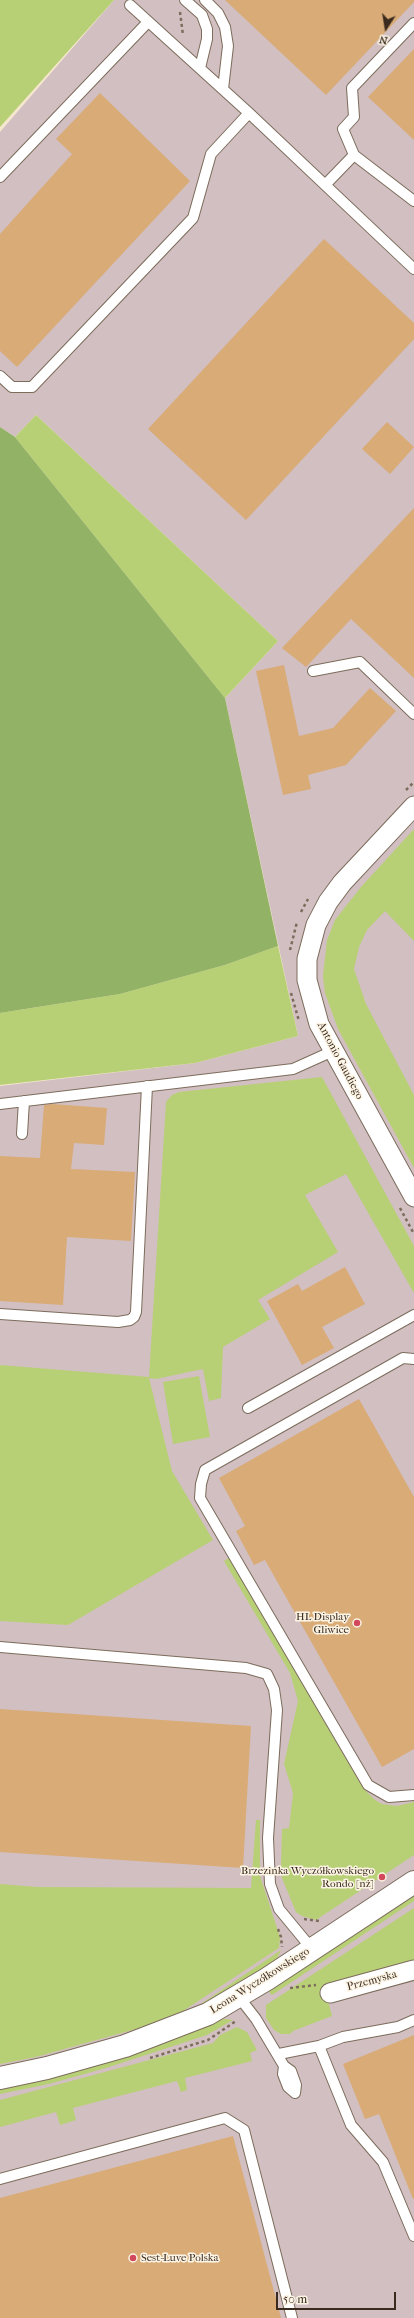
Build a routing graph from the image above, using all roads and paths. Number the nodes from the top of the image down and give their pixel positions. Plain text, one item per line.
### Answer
1 (185, 0) edge
2 (205, 0) edge
3 (130, 5) dead end
4 (180, 10) dead end
5 (148, 22) junction
6 (414, 23) edge
7 (184, 37) dead end
8 (200, 68) junction
9 (223, 89) junction
10 (250, 113) junction
11 (354, 155) junction
12 (0, 177) edge
13 (325, 185) junction
14 (414, 201) edge
15 (414, 269) edge
16 (0, 376) edge
17 (313, 671) dead end
18 (414, 714) edge
19 (414, 806) edge
20 (333, 1051) junction
21 (147, 1086) junction
22 (24, 1101) junction
23 (0, 1104) edge
24 (22, 1134) dead end
25 (414, 1197) edge
26 (0, 1314) edge
27 (414, 1315) edge
28 (414, 1359) edge
29 (248, 1408) dead end
30 (0, 1647) edge
31 (414, 1794) edge
32 (414, 1882) edge
33 (300, 1917) dead end
34 (321, 1921) dead end
35 (276, 1924) dead end
36 (280, 1949) dead end
37 (312, 1949) junction
38 (414, 1970) edge
39 (330, 1993) dead end
40 (239, 1997) junction
41 (414, 2020) edge
42 (319, 2046) junction
43 (279, 2054) junction
44 (284, 2066) dead end
45 (0, 2078) edge
46 (0, 2179) edge
47 (414, 2236) edge
48 (292, 2318) edge

1 - 8 lane
2 - 9 lane
3 - 5 lane
4 - 7 path
5 - 8 lane
5 - 12 lane
6 - 11 lane
8 - 9 lane
9 - 10 lane
10 - 13 lane
10 - 16 lane
11 - 13 lane
11 - 14 lane
13 - 15 lane
17 - 18 lane
19 - 20 street, Antonio Gaudiego
20 - 21 lane
20 - 25 street, Antonio Gaudiego
21 - 22 lane
21 - 26 lane
22 - 23 lane
22 - 24 lane
27 - 29 lane
28 - 31 lane
30 - 37 lane
32 - 37 street, Leona Wyczółkowskiego
33 - 34 path
35 - 36 path
37 - 40 street, Leona Wyczółkowskiego
38 - 39 street, Przemyska
40 - 43 lane
40 - 45 street, Leona Wyczółkowskiego
41 - 42 lane
42 - 43 lane
42 - 47 lane
43 - 44 lane
46 - 48 lane

